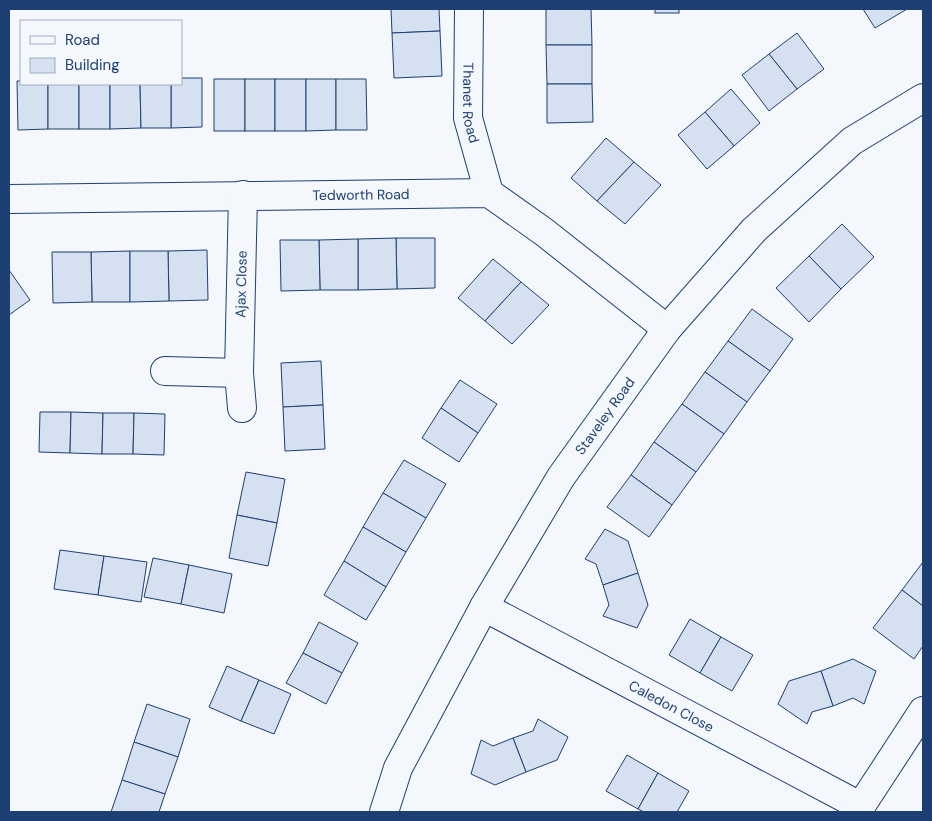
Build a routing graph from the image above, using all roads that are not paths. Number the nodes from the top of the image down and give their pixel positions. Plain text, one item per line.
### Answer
1 (469, 9) edge
2 (923, 98) edge
3 (489, 193) junction
4 (243, 195) junction
5 (9, 199) edge
6 (667, 330) junction
7 (165, 371) dead end
8 (239, 373) junction
9 (242, 408) dead end
10 (484, 607) junction
11 (923, 711) edge
12 (858, 809) edge
13 (384, 812) edge

1 - 3 street, Thanet Road
2 - 6 street, Staveley Road
3 - 4 street, Tedworth Road
3 - 6 street
4 - 5 street, Tedworth Road
4 - 8 street, Ajax Close
6 - 10 street, Staveley Road
7 - 8 street
8 - 9 street, Ajax Close
10 - 12 street, Caledon Close
10 - 13 street, Staveley Road
11 - 12 street, Caledon Close

